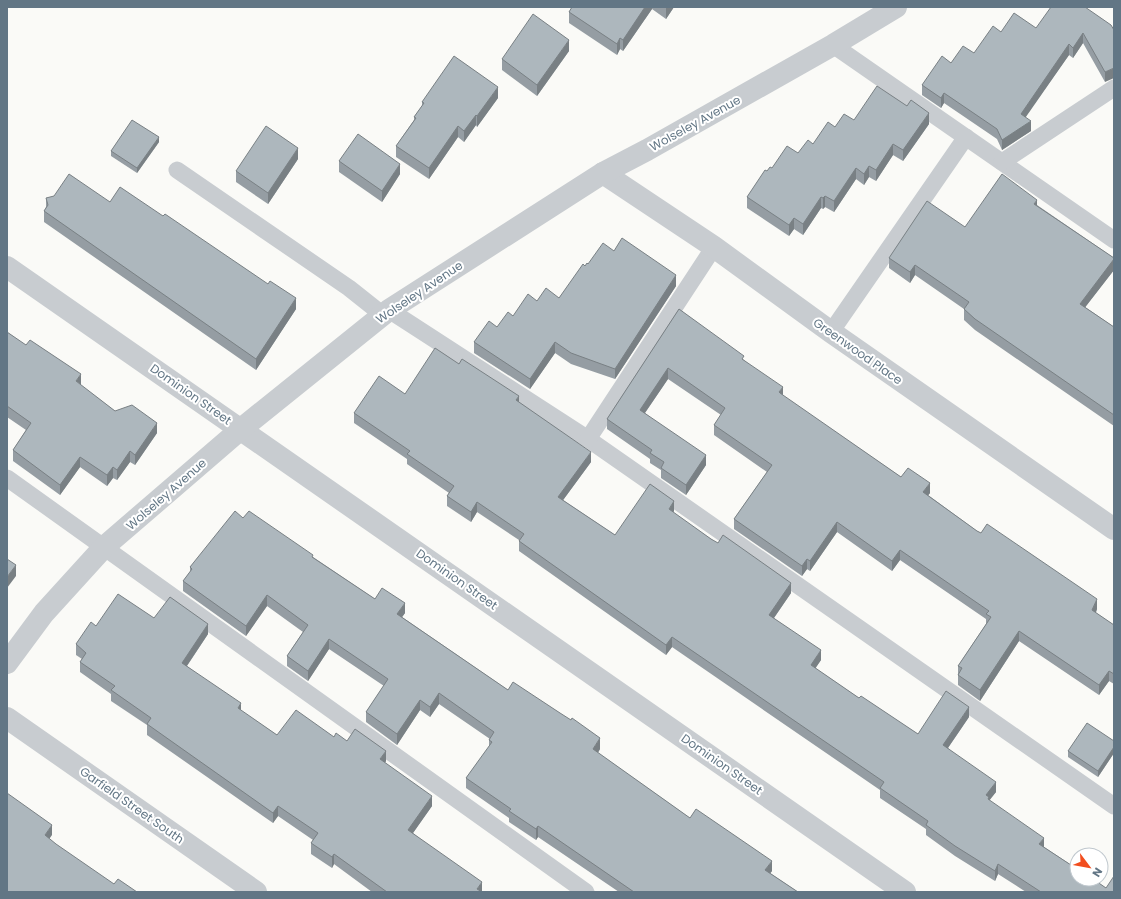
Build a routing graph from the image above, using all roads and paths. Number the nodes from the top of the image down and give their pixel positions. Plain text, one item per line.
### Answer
1 (896, 7) edge
2 (834, 45) junction
3 (1114, 88) edge
4 (966, 137) junction
5 (1002, 162) junction
6 (177, 170) dead end
7 (603, 173) junction
8 (1114, 240) edge
9 (714, 247) junction
10 (7, 267) edge
11 (386, 312) junction
12 (831, 332) junction
13 (241, 429) junction
14 (588, 439) junction
15 (7, 478) edge
16 (1114, 529) edge
17 (104, 547) junction
18 (7, 663) edge
19 (7, 718) edge
20 (1114, 806) edge
21 (256, 892) edge
22 (586, 892) edge
23 (905, 892) edge

1 - 2 street, Wolseley Avenue
2 - 4 lane
2 - 7 street, Wolseley Avenue
3 - 5 lane
4 - 5 lane
4 - 12 lane
5 - 8 lane
6 - 11 lane
7 - 9 street, Greenwood Place
7 - 11 street, Wolseley Avenue
9 - 12 street, Greenwood Place
9 - 14 lane
10 - 13 street, Dominion Street
11 - 13 street, Wolseley Avenue
11 - 14 lane
12 - 16 street, Greenwood Place
13 - 17 street, Wolseley Avenue
13 - 23 street, Dominion Street
14 - 20 lane
15 - 17 lane
17 - 18 street, Wolseley Avenue
17 - 22 lane
19 - 21 street, Garfield Street South

